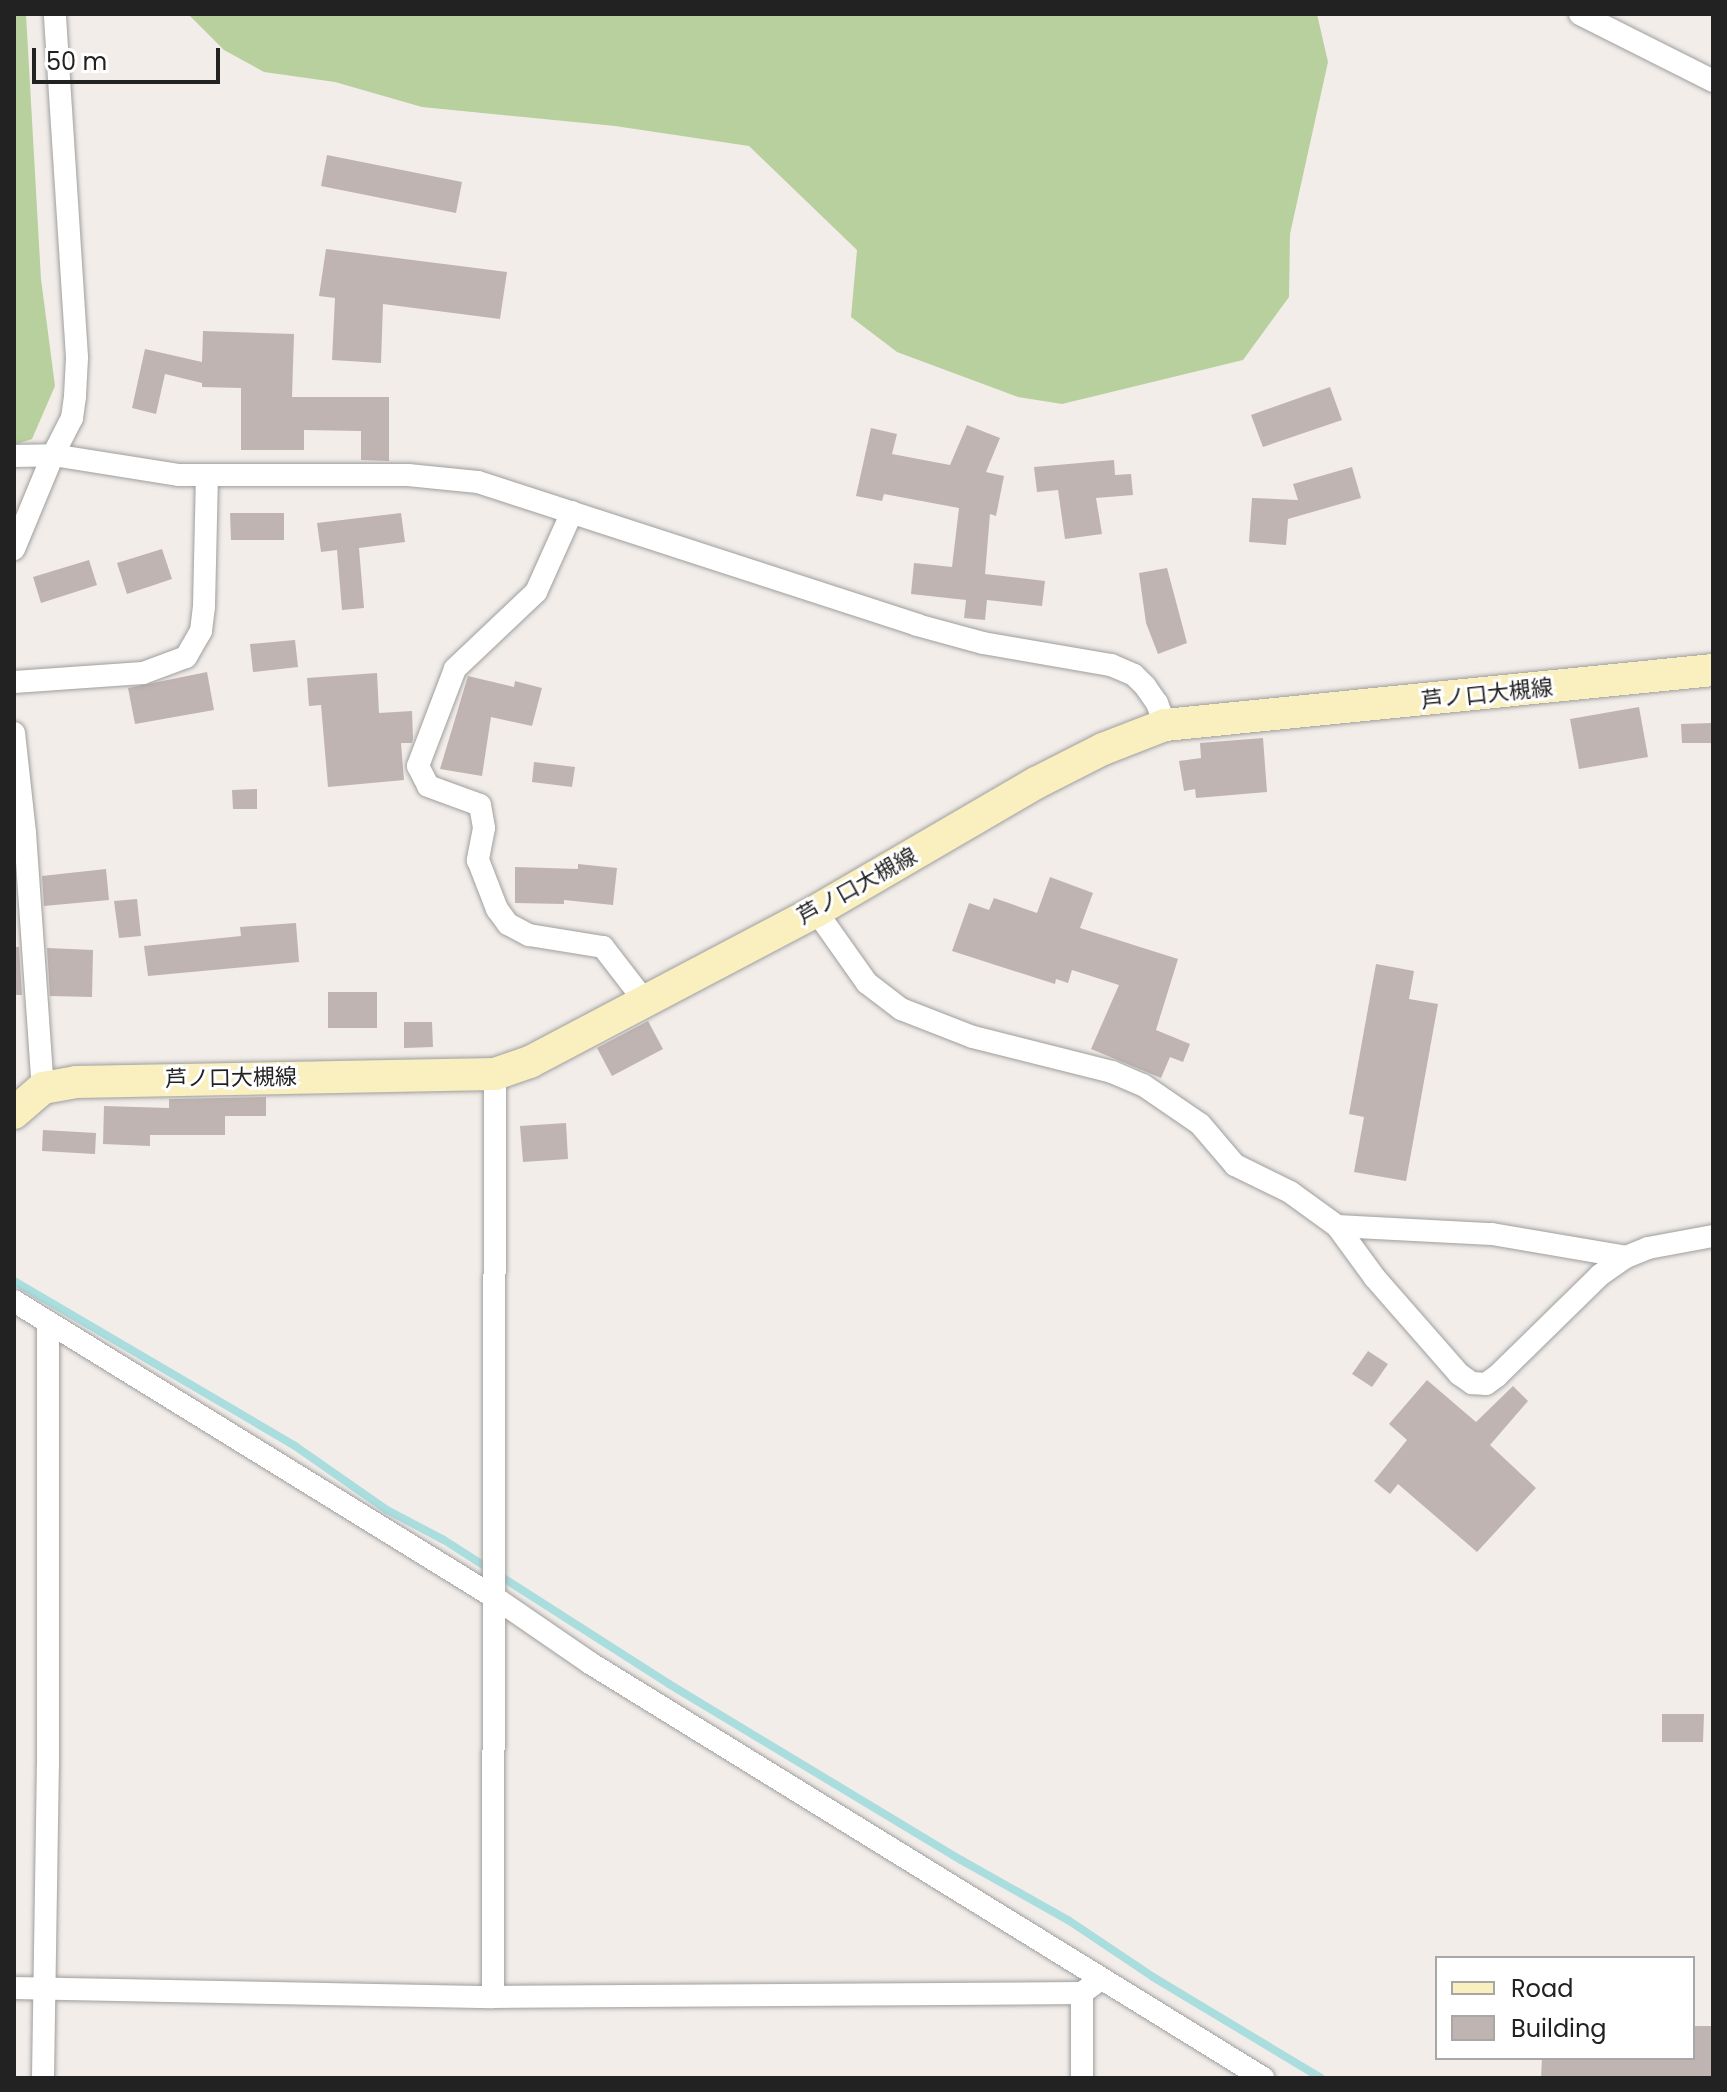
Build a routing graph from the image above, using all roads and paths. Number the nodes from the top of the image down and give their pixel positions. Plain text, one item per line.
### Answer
1 (55, 14) edge
2 (1580, 14) edge
3 (1713, 81) edge
4 (53, 455) junction
5 (14, 456) edge
6 (207, 476) junction
7 (572, 512) junction
8 (14, 549) edge
9 (1713, 670) edge
10 (14, 682) edge
11 (1165, 725) junction
12 (14, 733) edge
13 (816, 911) junction
14 (644, 1000) junction
15 (495, 1074) junction
16 (43, 1088) junction
17 (14, 1113) edge
18 (1337, 1226) junction
19 (1713, 1236) edge
20 (1626, 1257) junction
21 (14, 1301) edge
22 (48, 1323) junction
23 (494, 1597) junction
24 (1090, 1986) junction
25 (14, 1988) edge
26 (44, 1989) junction
27 (493, 1997) junction
28 (43, 2078) edge
29 (1082, 2078) edge
30 (1263, 2078) edge

1 - 4 street
2 - 3 street
4 - 5 street
4 - 6 street
4 - 8 street
6 - 7 street
6 - 10 street
7 - 11 street
7 - 14 street
9 - 11 main road, 芦ノ口大槻線
11 - 13 main road, 芦ノ口大槻線
12 - 16 street
13 - 14 main road, 芦ノ口大槻線
13 - 18 street
14 - 15 main road, 芦ノ口大槻線
15 - 16 main road, 芦ノ口大槻線
15 - 23 street
16 - 17 main road
18 - 20 street
18 - 20 street
19 - 20 street
21 - 22 street
22 - 23 street
22 - 26 street
23 - 24 street
23 - 27 street
24 - 27 street
24 - 29 street
24 - 30 street
25 - 26 street
26 - 27 street
26 - 28 street

